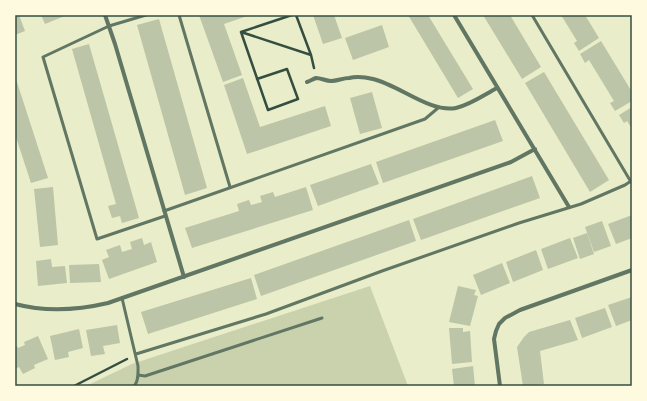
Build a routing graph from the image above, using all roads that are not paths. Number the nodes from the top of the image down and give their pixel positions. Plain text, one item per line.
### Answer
1 (105, 15) edge
2 (146, 15) edge
3 (179, 15) edge
4 (454, 15) edge
5 (532, 15) edge
6 (109, 26) junction
7 (307, 82) dead end
8 (497, 88) junction
9 (438, 108) junction
10 (535, 149) junction
11 (632, 182) edge
12 (230, 187) junction
13 (569, 207) junction
14 (164, 210) junction
15 (165, 216) junction
16 (632, 270) edge
17 (184, 277) junction
18 (122, 298) junction
19 (15, 304) edge
20 (322, 318) dead end
21 (136, 354) junction
22 (138, 375) junction
23 (134, 386) edge
24 (500, 386) edge

1 - 6 street
2 - 6 lane
3 - 12 lane
4 - 8 street
5 - 11 lane
6 - 14 street
6 - 15 lane
7 - 9 street
8 - 9 street
8 - 10 street
9 - 12 lane
10 - 13 street
10 - 17 street
11 - 13 lane
12 - 14 lane
13 - 21 lane
14 - 15 street
15 - 17 street
16 - 24 street
17 - 18 street
18 - 19 street
18 - 21 lane
20 - 22 lane
21 - 22 lane
22 - 23 lane

